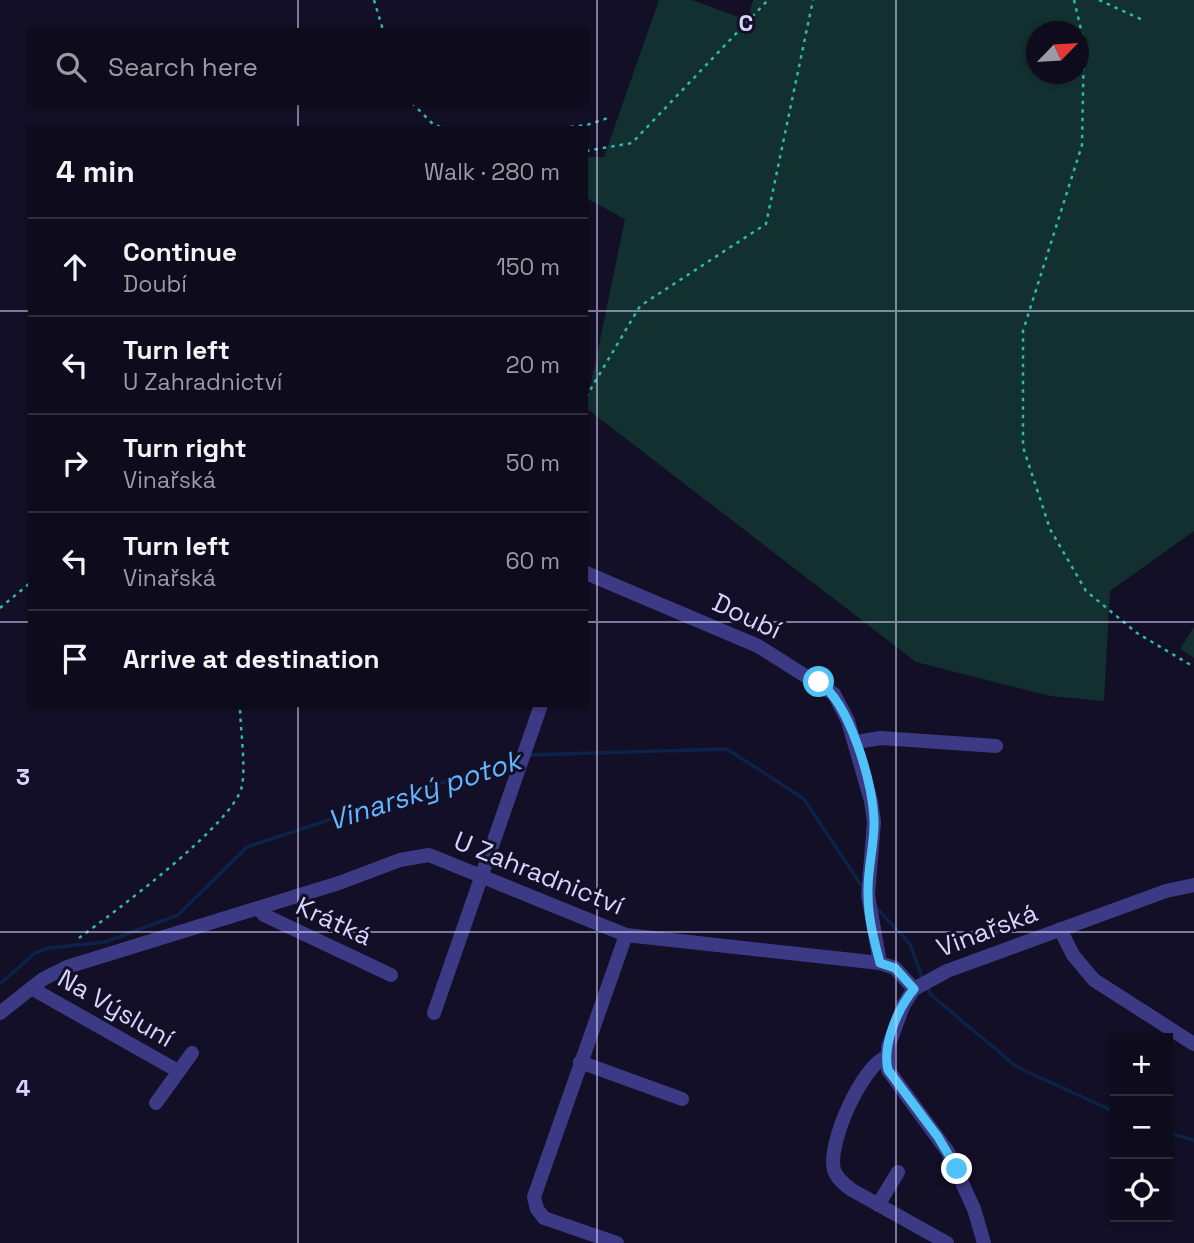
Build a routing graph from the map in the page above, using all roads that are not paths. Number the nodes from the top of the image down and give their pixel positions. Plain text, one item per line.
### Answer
1 (588, 574) edge
2 (540, 707) edge
3 (856, 742) junction
4 (996, 746) dead end
5 (484, 877) junction
6 (1194, 885) edge
7 (258, 908) junction
8 (1060, 929) junction
9 (626, 935) junction
10 (880, 963) junction
11 (391, 975) dead end
12 (31, 988) junction
13 (914, 989) junction
14 (0, 1013) edge
15 (434, 1013) dead end
16 (1194, 1044) edge
17 (192, 1053) dead end
18 (886, 1057) junction
19 (580, 1062) junction
20 (178, 1071) junction
21 (681, 1099) dead end
22 (156, 1102) dead end
23 (898, 1172) dead end
24 (878, 1205) junction
25 (617, 1243) edge
26 (947, 1243) edge
27 (984, 1243) edge

1 - 3 street, Doubí
2 - 5 street
3 - 4 street
3 - 10 street, Doubí
5 - 7 street, U Zahradnictví
5 - 9 street, U Zahradnictví
5 - 15 street
6 - 8 street, Vinařská
7 - 11 street, Krátká
7 - 12 street, U Zahradnictví
8 - 13 street, Vinařská
8 - 16 street
9 - 10 street, U Zahradnictví
9 - 19 street
10 - 13 street, U Zahradnictví
12 - 14 street, U Zahradnictví
12 - 20 street, Na Výsluní
13 - 18 street, Vinařská
17 - 20 street, Na Výsluní
18 - 24 street
18 - 27 street
19 - 21 street
19 - 25 street
20 - 22 street, Na Výsluní
23 - 24 street
24 - 26 street

